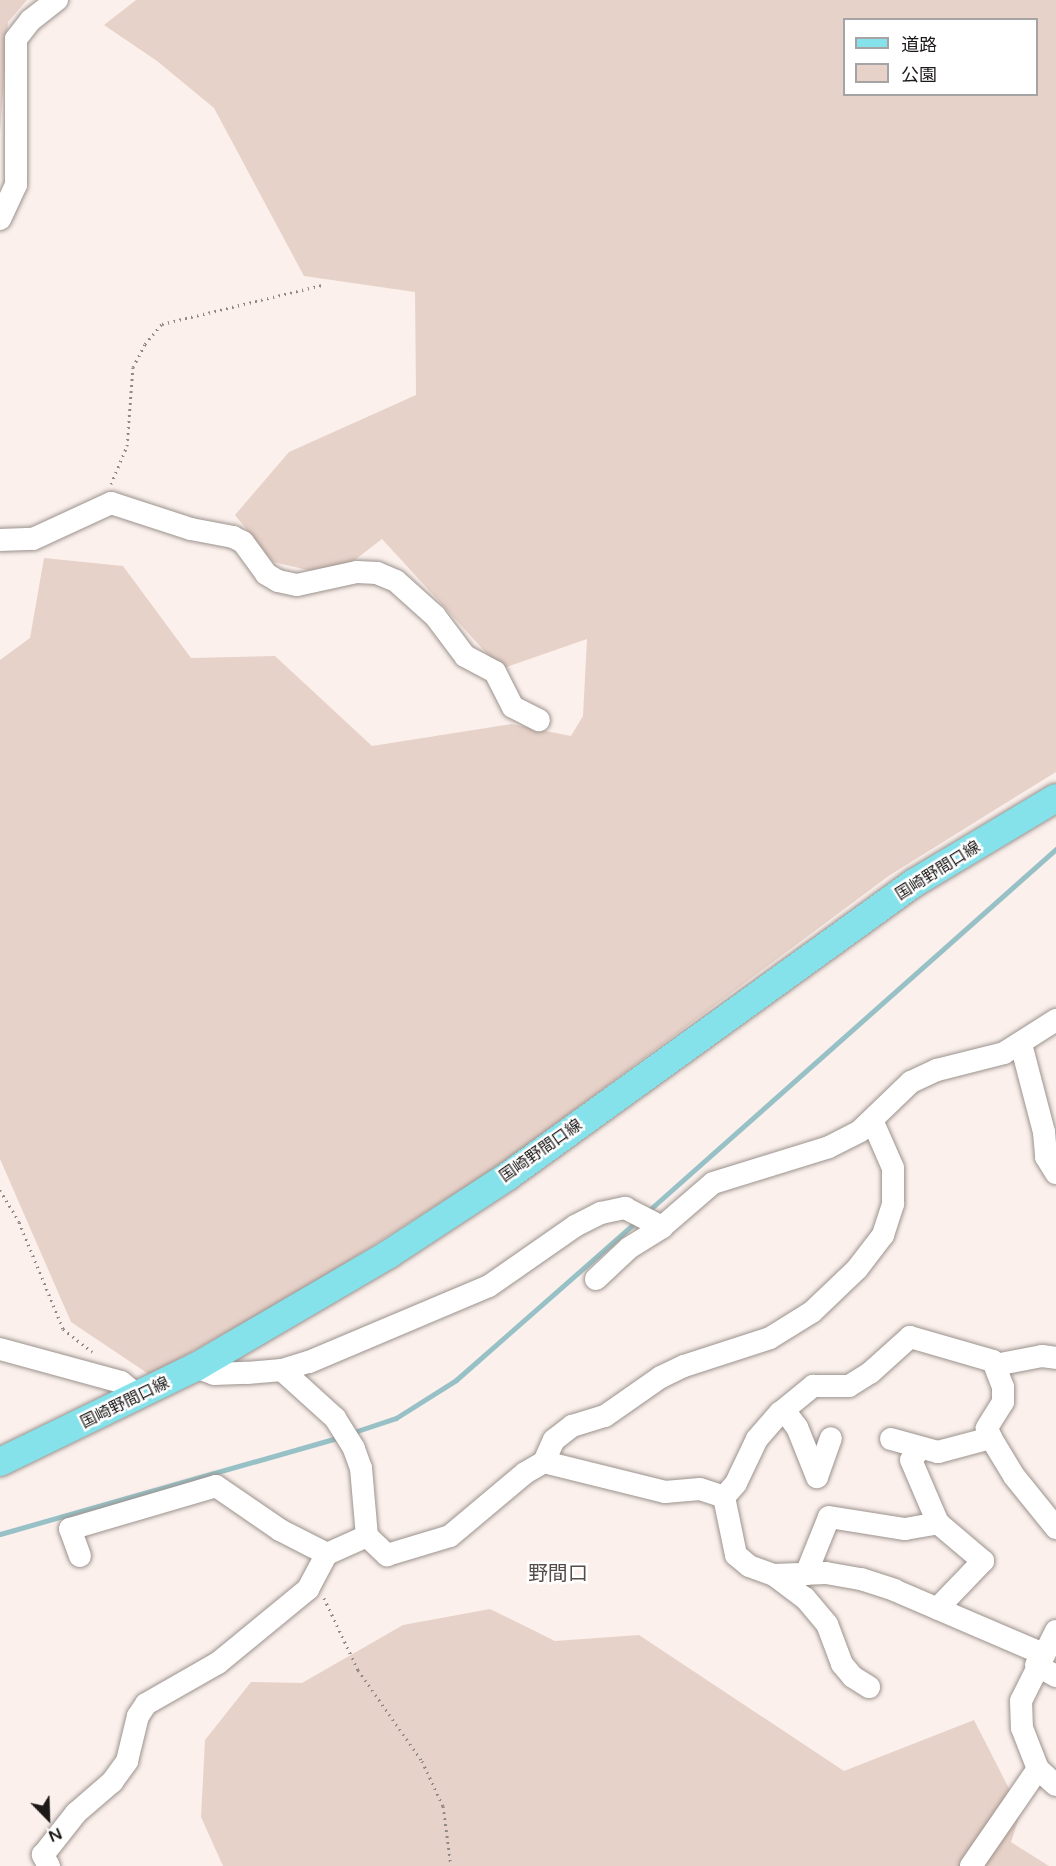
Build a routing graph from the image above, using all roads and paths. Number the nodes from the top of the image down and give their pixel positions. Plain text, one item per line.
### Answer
1 (57, 0) edge
2 (0, 219) edge
3 (322, 285) dead end
4 (107, 505) junction
5 (0, 540) edge
6 (539, 720) dead end
7 (1056, 798) edge
8 (1056, 1020) edge
9 (1021, 1044) junction
10 (872, 1120) junction
11 (1056, 1173) edge
12 (0, 1190) edge
13 (662, 1227) junction
14 (596, 1279) dead end
15 (3, 1345) edge
16 (95, 1355) dead end
17 (1056, 1358) edge
18 (995, 1365) junction
19 (196, 1367) junction
20 (282, 1370) junction
21 (139, 1397) junction
22 (784, 1410) junction
23 (831, 1438) dead end
24 (991, 1438) junction
25 (891, 1439) dead end
26 (920, 1449) junction
27 (0, 1462) edge
28 (544, 1462) junction
29 (724, 1497) junction
30 (938, 1523) junction
31 (1056, 1528) edge
32 (367, 1536) junction
33 (327, 1554) junction
34 (80, 1556) dead end
35 (807, 1574) junction
36 (774, 1575) junction
37 (315, 1577) junction
38 (937, 1609) junction
39 (1056, 1631) edge
40 (1045, 1665) edge
41 (870, 1687) dead end
42 (1038, 1769) junction
43 (1056, 1785) edge
44 (49, 1866) edge
45 (451, 1866) edge
46 (971, 1866) edge

1 - 2 street
3 - 4 path
4 - 5 street
4 - 6 street
7 - 19 main road, 国崎野間口線
8 - 9 street
9 - 10 street
9 - 11 street
10 - 13 street
10 - 28 street
12 - 16 path
13 - 14 street
13 - 20 street
15 - 21 street
17 - 18 street
18 - 22 street
18 - 24 street
19 - 20 street
19 - 21 main road, 国崎野間口線
20 - 32 street
21 - 27 main road, 国崎野間口線
22 - 23 street
22 - 29 street
24 - 26 street
24 - 31 street
25 - 26 street
26 - 30 street
28 - 29 street
28 - 32 street
29 - 36 street
30 - 35 street
30 - 38 street
32 - 33 street
33 - 34 street
33 - 37 street
35 - 36 street
35 - 38 street
36 - 41 street
37 - 44 street
37 - 45 path
38 - 40 street
39 - 40 street
40 - 42 street
42 - 43 street
42 - 46 street

